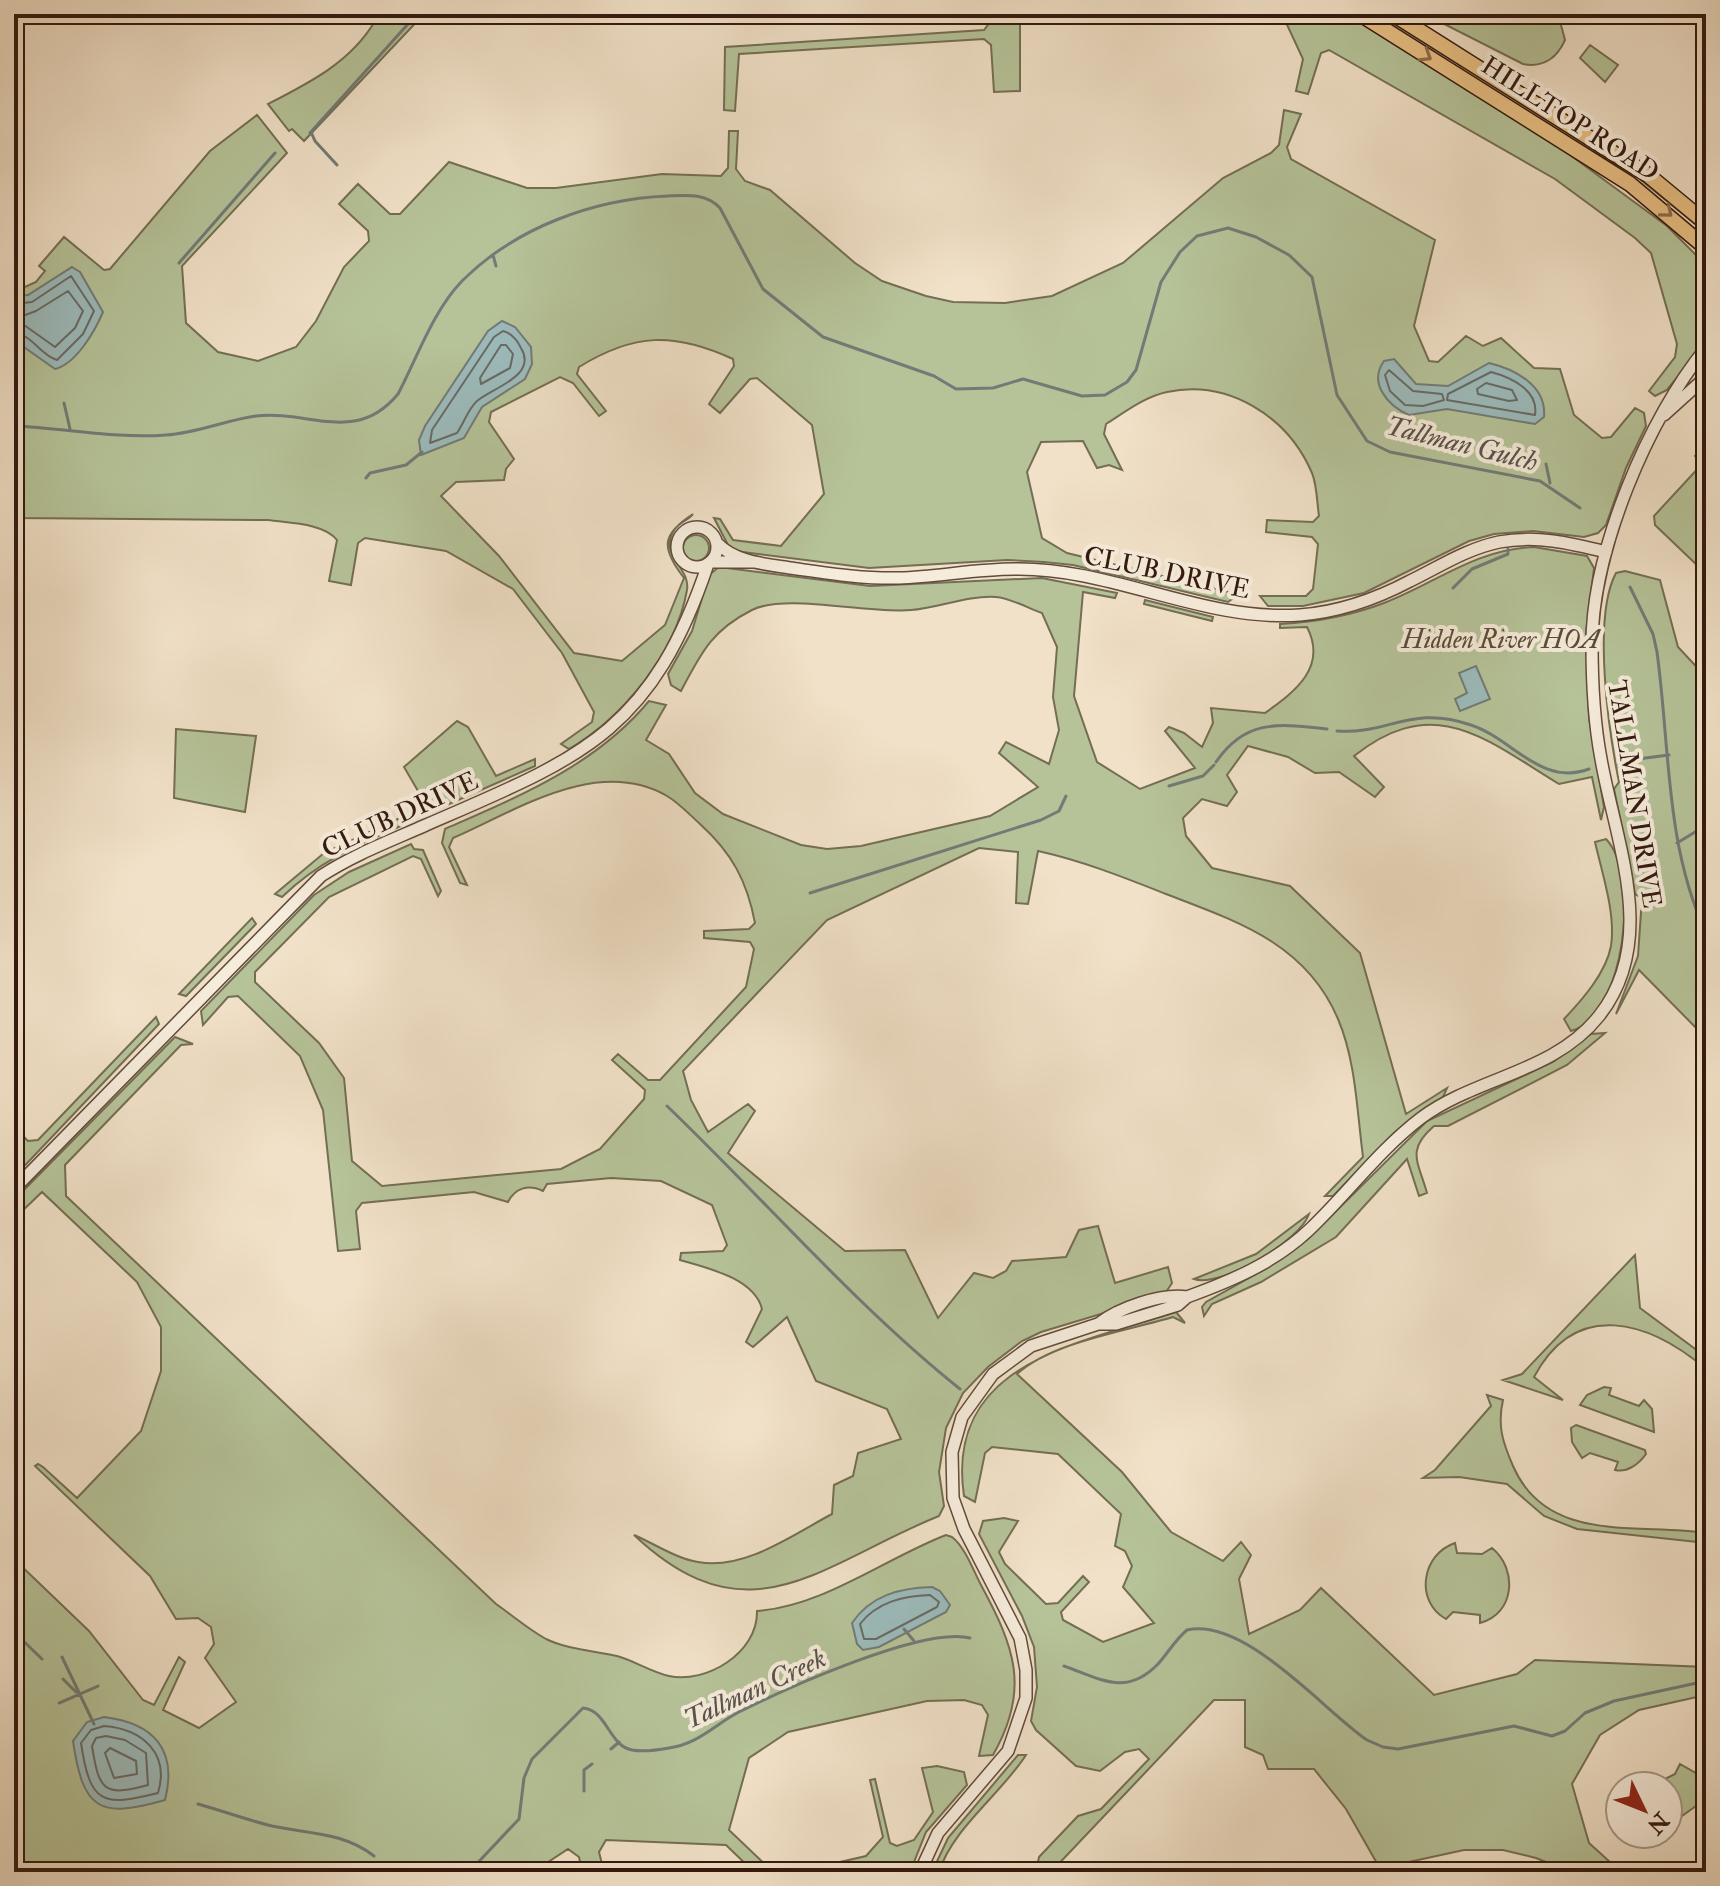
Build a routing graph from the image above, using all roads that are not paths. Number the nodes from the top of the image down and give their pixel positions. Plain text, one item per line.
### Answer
1 (1360, 14) edge
2 (1393, 14) edge
3 (1706, 223) edge
4 (1706, 248) edge
5 (1706, 348) edge
6 (1706, 377) edge
7 (1664, 415) junction
8 (717, 543) junction
9 (1606, 552) junction
10 (753, 562) junction
11 (710, 563) junction
12 (686, 564) junction
13 (696, 592) junction
14 (14, 1189) edge
15 (920, 1872) edge

1 -> 4 main road, HILLTOP ROAD
2 - 3 main road, HILLTOP ROAD
5 - 7 street, TALLMAN DRIVE
6 - 7 street, TALLMAN DRIVE
7 - 9 street, TALLMAN DRIVE
8 - 10 street, CLUB DRIVE
8 - 11 street
8 - 12 street
9 - 10 street, CLUB DRIVE
9 - 15 street, TALLMAN DRIVE
10 - 11 street, CLUB DRIVE
11 - 12 street
11 - 13 street, CLUB DRIVE
12 - 13 street
13 - 14 street, CLUB DRIVE

